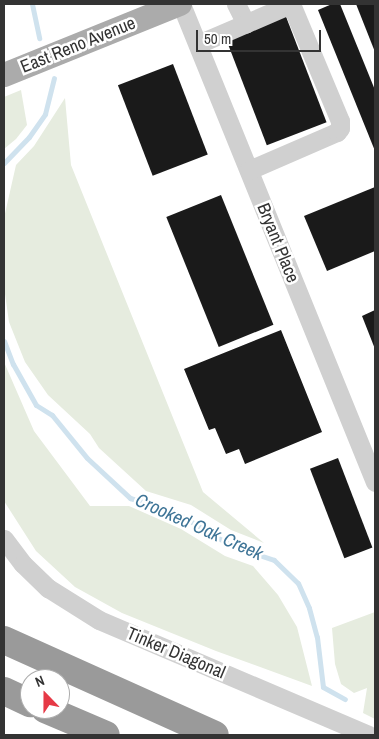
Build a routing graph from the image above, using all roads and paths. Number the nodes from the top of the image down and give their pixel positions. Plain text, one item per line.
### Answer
1 (236, 4) edge
2 (291, 4) edge
3 (172, 5) edge
4 (246, 24) junction
5 (198, 44) junction
6 (4, 75) edge
7 (249, 170) junction
8 (369, 446) edge
9 (375, 482) edge
10 (4, 539) edge
11 (4, 640) edge
12 (4, 691) edge
13 (20, 698) edge
14 (68, 719) edge
15 (106, 735) edge
16 (215, 735) edge
17 (369, 735) edge

1 - 4 street
2 - 4 street
2 - 7 street
3 - 5 street, Bryant Place
3 - 6 main road, East Reno Avenue
4 - 5 street
5 - 7 street, Bryant Place
7 - 8 street, Bryant Place
8 - 9 street, Bryant Place
10 - 17 street, Tinker Diagonal
11 - 16 highway
12 - 13 highway
14 - 15 highway

